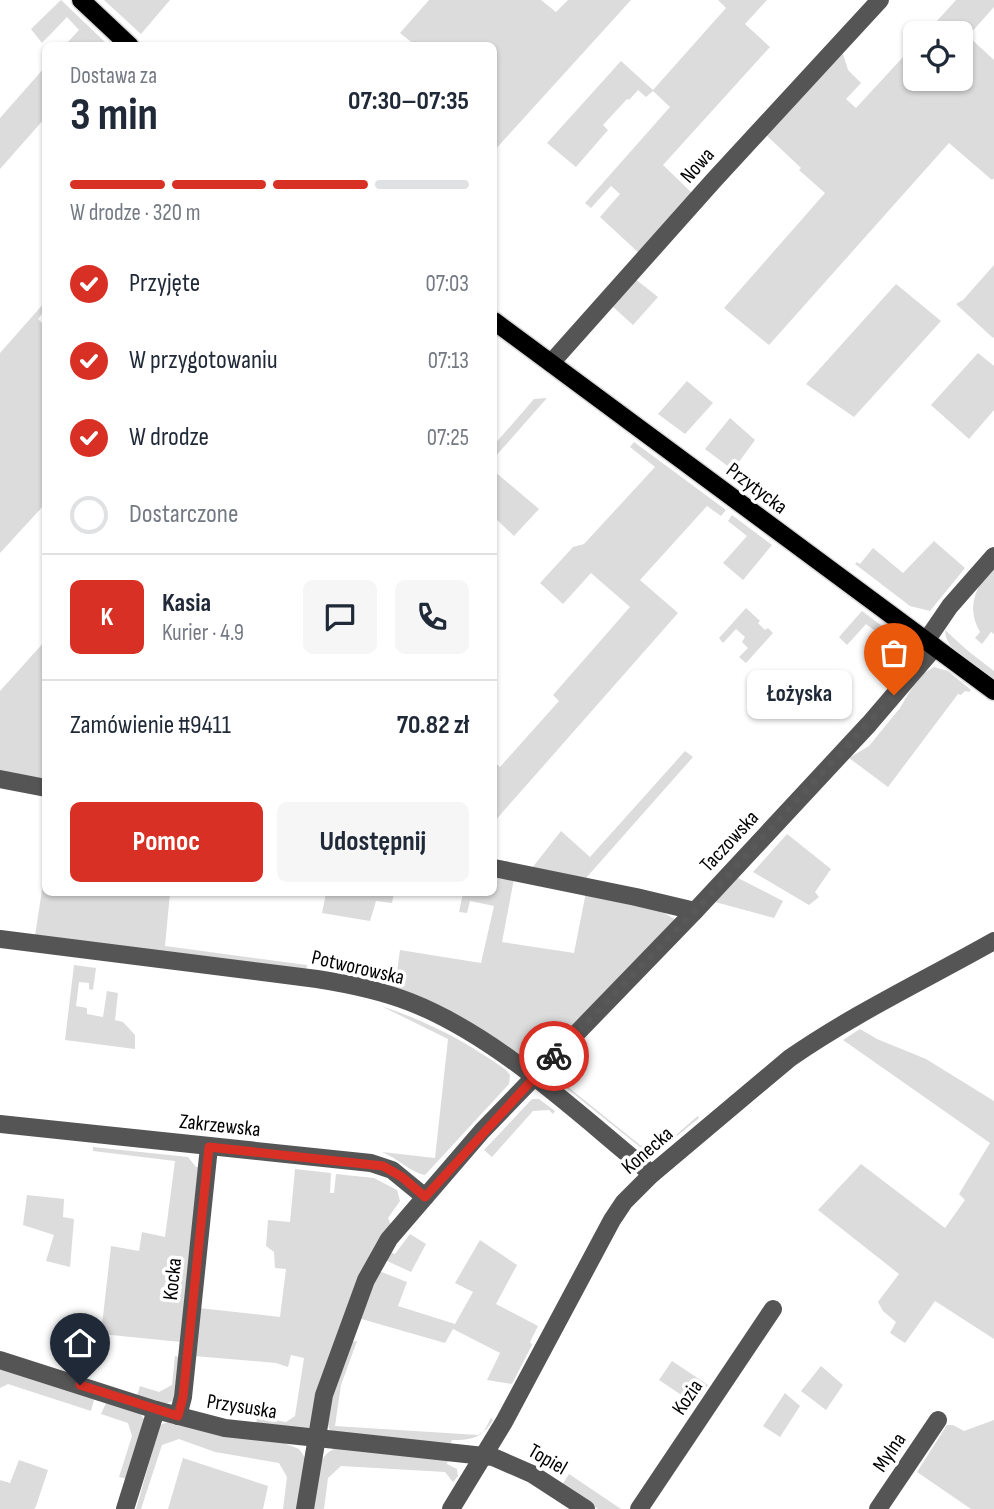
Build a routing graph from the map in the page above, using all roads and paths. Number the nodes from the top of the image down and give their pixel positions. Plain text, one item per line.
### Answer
1 (80, 0) edge
2 (880, 0) edge
3 (126, 42) edge
4 (497, 323) edge
5 (551, 363) junction
6 (994, 556) edge
7 (930, 644) junction
8 (994, 691) edge
9 (0, 779) edge
10 (42, 787) edge
11 (497, 869) edge
12 (695, 911) junction
13 (0, 939) edge
14 (994, 941) edge
15 (533, 1078) junction
16 (0, 1124) edge
17 (209, 1147) junction
18 (652, 1174) junction
19 (425, 1197) junction
20 (773, 1309) dead end
21 (0, 1360) edge
22 (156, 1410) junction
23 (178, 1416) junction
24 (938, 1420) dead end
25 (316, 1439) junction
26 (484, 1456) junction
27 (125, 1509) edge
28 (304, 1509) edge
29 (451, 1509) edge
30 (586, 1509) edge
31 (639, 1509) edge
32 (878, 1509) edge

1 - 3 main road
2 - 5 street, Nowa
4 - 5 main road, Przytycka
5 - 7 main road, Przytycka
6 - 7 street, Taczowska
7 - 8 main road, Przytycka
7 - 12 street, Taczowska
9 - 10 street
11 - 12 street
12 - 15 street, Taczowska
13 - 15 street, Potworowska
14 - 18 street, Konecka
15 - 18 street, Potworowska
15 - 19 street, Taczowska
16 - 17 street, Zakrzewska
17 - 19 street, Zakrzewska
17 - 23 street, Kocka
18 - 26 street, Konecka
19 - 25 street, Taczowska
20 - 31 street, Kozia
21 - 22 street, Przysuska
22 - 23 street, Przysuska
22 - 27 street
23 - 25 street, Przysuska
24 - 32 street, Mylna
25 - 26 street, Przysuska
25 - 28 street, Taczowska
26 - 29 street, Konecka
26 - 30 street, Topiel

